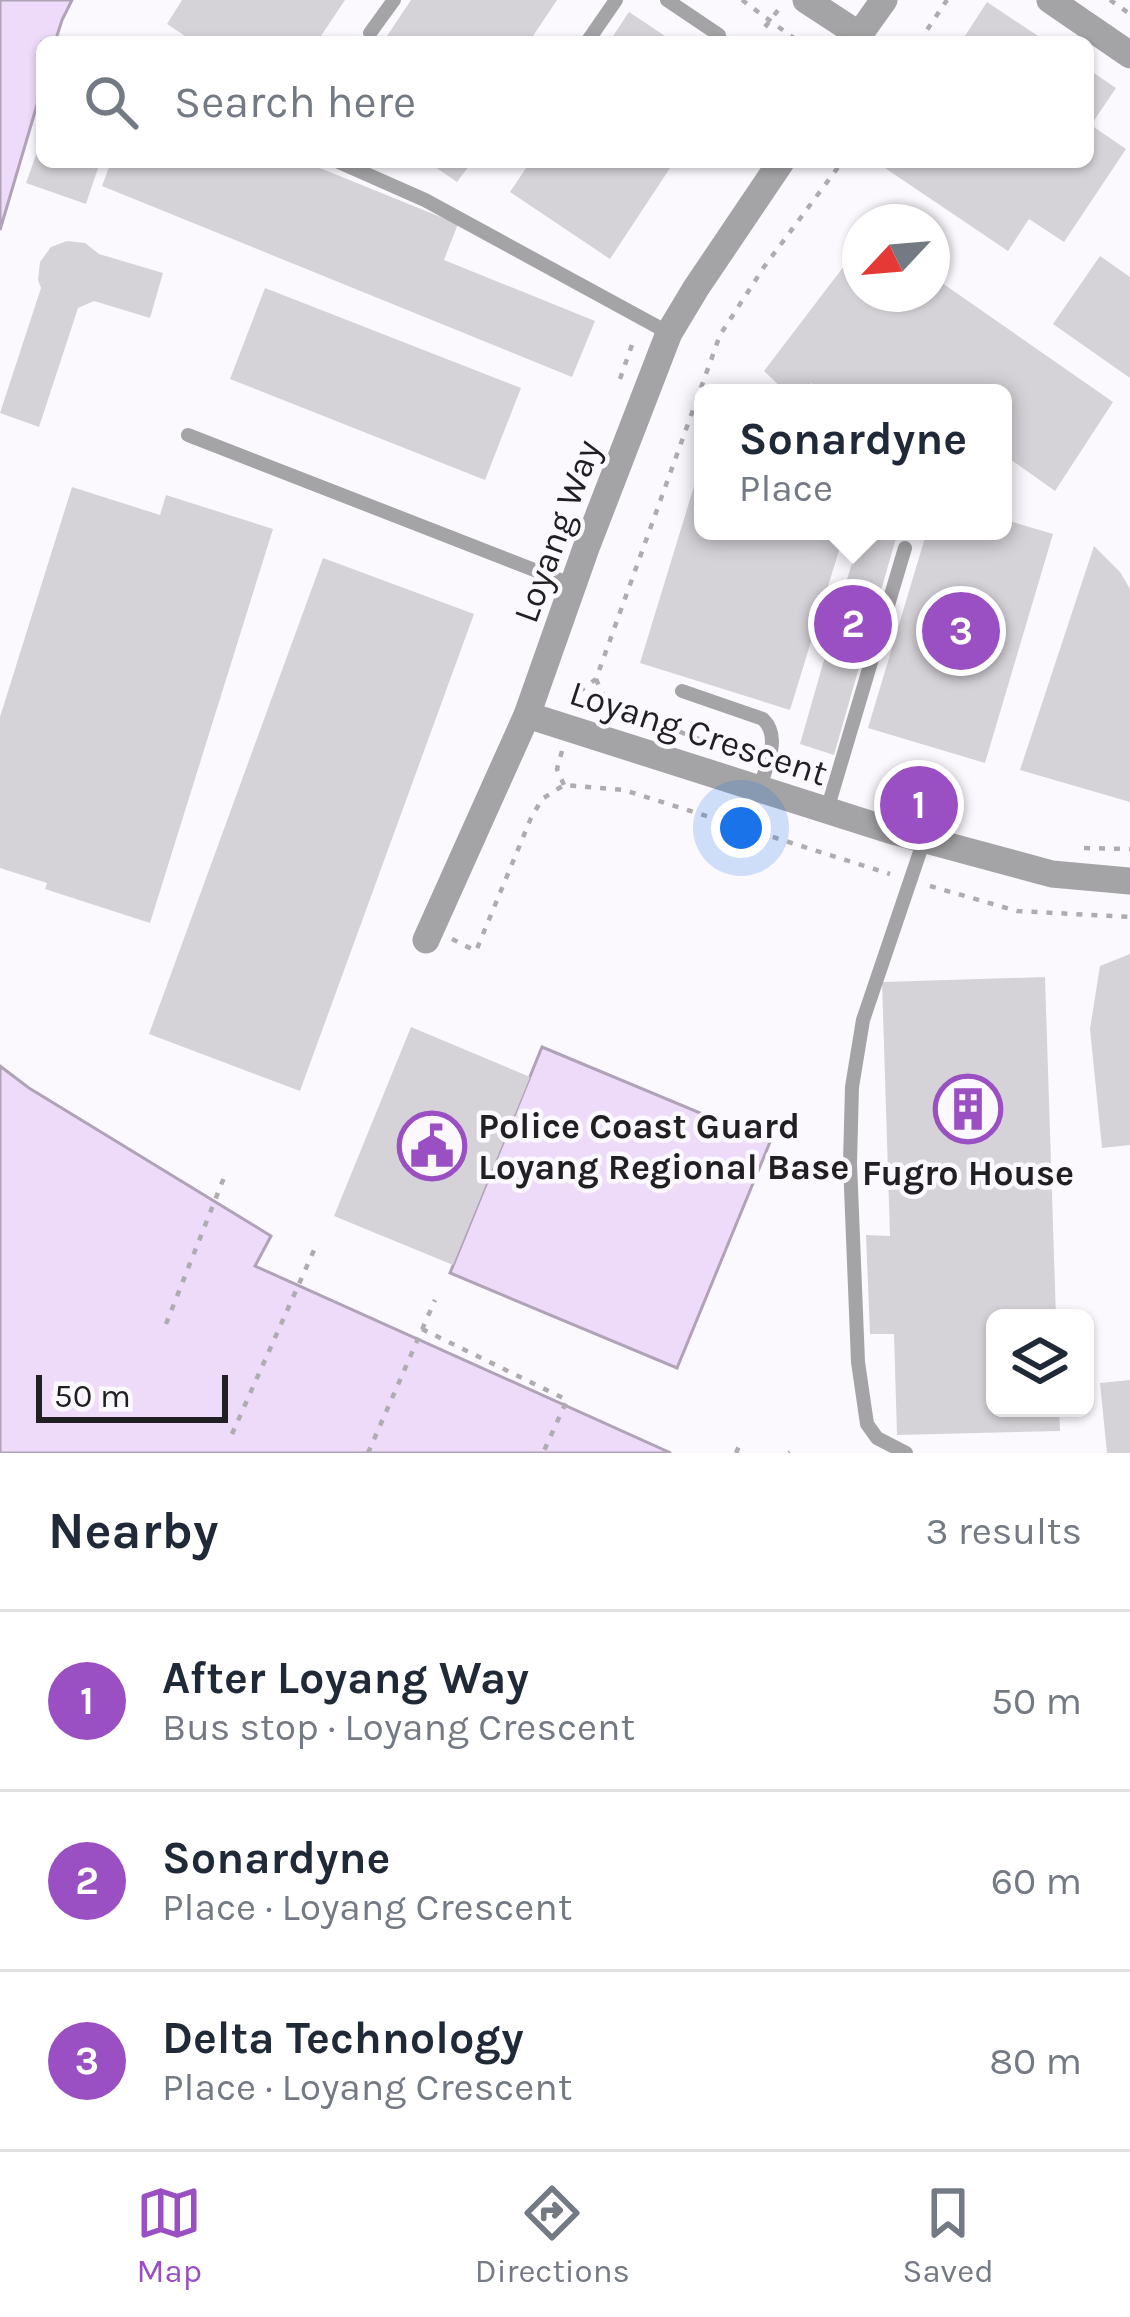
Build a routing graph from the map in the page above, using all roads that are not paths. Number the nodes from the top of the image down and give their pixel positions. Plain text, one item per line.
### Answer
1 (394, 0) edge
2 (616, 0) edge
3 (667, 0) edge
4 (806, 0) edge
5 (884, 0) edge
6 (1050, 0) edge
7 (370, 33) dead end
8 (719, 35) dead end
9 (591, 36) edge
10 (853, 36) edge
11 (857, 36) edge
12 (1130, 55) edge
13 (353, 168) edge
14 (777, 168) edge
15 (669, 333) junction
16 (188, 435) dead end
17 (905, 548) dead end
18 (573, 585) junction
19 (682, 691) dead end
20 (527, 715) junction
21 (759, 789) junction
22 (827, 810) junction
23 (924, 840) junction
24 (1130, 881) edge
25 (429, 934) road end
26 (906, 1453) edge

1 - 7 lane
2 - 9 lane
3 - 8 lane
4 - 10 street
5 - 11 street
6 - 12 street
13 - 15 lane
14 - 15 street, Loyang Way
15 - 18 street, Loyang Way
16 - 18 lane
17 - 22 lane
18 - 20 street, Loyang Way
19 - 21 lane
20 - 21 street, Loyang Crescent
20 - 25 street, Loyang Way
21 - 22 street, Loyang Crescent
22 - 23 street, Loyang Crescent
23 - 24 street, Loyang Crescent
23 - 26 lane

